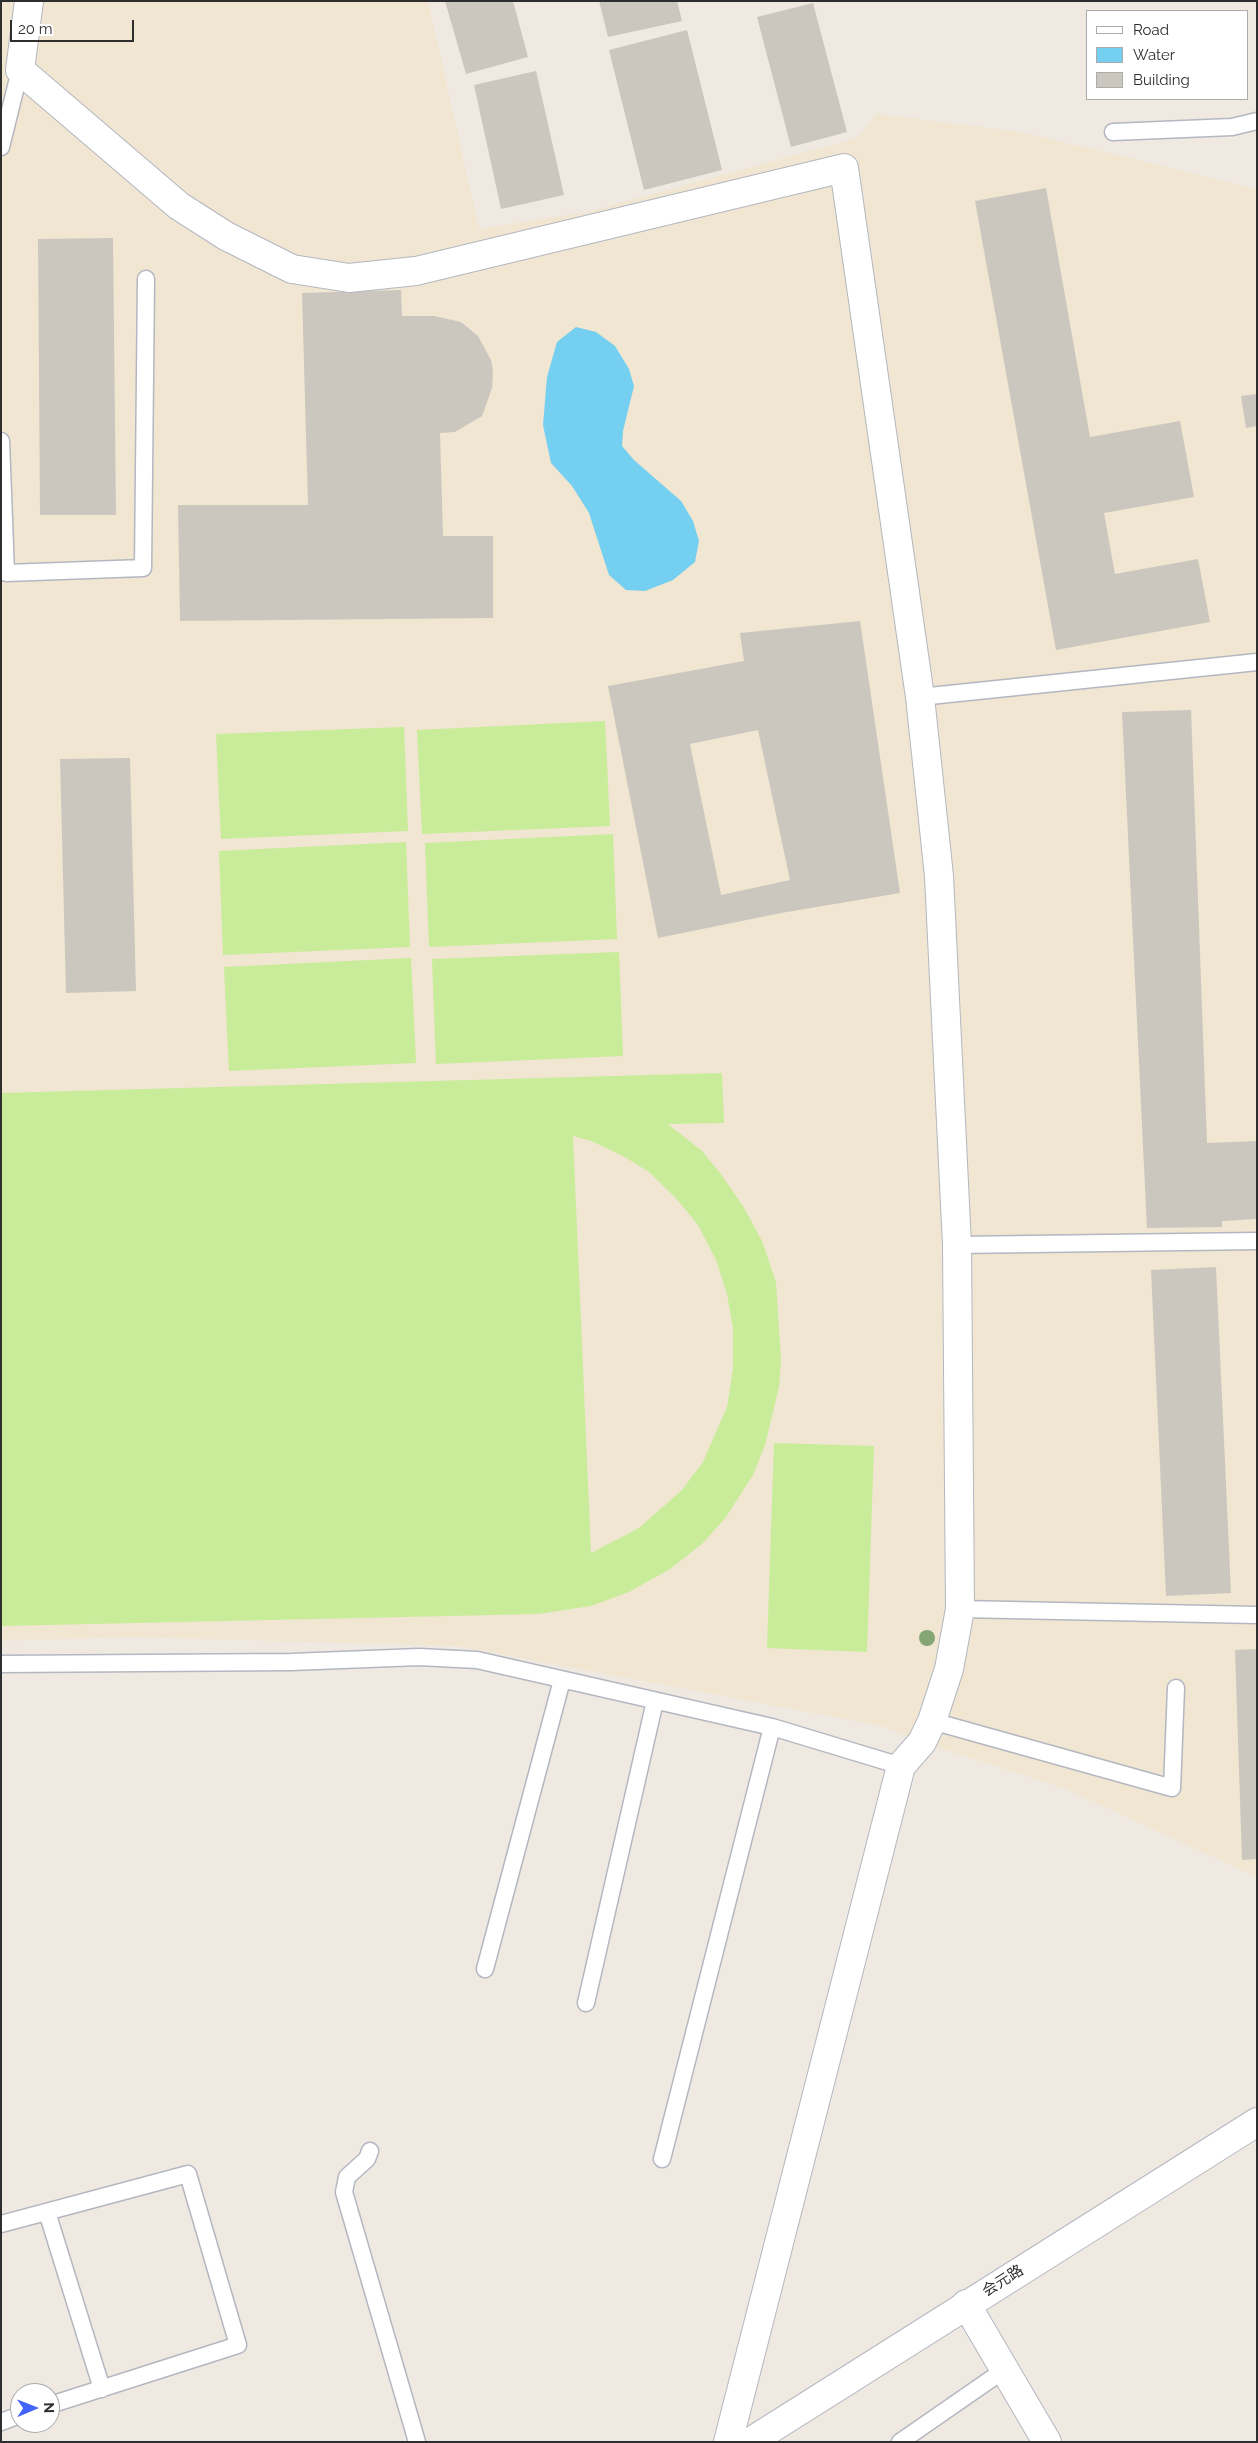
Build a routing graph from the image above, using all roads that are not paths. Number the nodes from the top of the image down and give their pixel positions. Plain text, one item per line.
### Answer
1 (29, 1) edge
2 (20, 70) junction
3 (1257, 121) edge
4 (1113, 132) dead end
5 (1, 147) edge
6 (146, 279) dead end
7 (1, 441) edge
8 (1257, 662) edge
9 (920, 696) junction
10 (1257, 1241) edge
11 (957, 1245) junction
12 (960, 1609) junction
13 (1257, 1615) edge
14 (1, 1664) edge
15 (562, 1680) junction
16 (1176, 1688) dead end
17 (655, 1701) junction
18 (932, 1721) junction
19 (772, 1727) junction
20 (901, 1766) junction
21 (485, 1969) dead end
22 (586, 2004) dead end
23 (1257, 2122) edge
24 (370, 2152) dead end
25 (662, 2160) dead end
26 (48, 2212) junction
27 (1, 2224) edge
28 (966, 2304) junction
29 (1004, 2370) junction
30 (102, 2389) junction
31 (60, 2402) edge
32 (417, 2442) edge
33 (728, 2442) edge
34 (750, 2442) edge
35 (900, 2442) edge
36 (1047, 2442) edge

1 - 2 street
2 - 5 lane
2 - 9 street
3 - 4 lane
6 - 7 lane
8 - 9 lane
9 - 11 street
10 - 11 lane
11 - 12 street
12 - 13 lane
12 - 18 street
14 - 15 lane
15 - 17 lane
15 - 21 lane
16 - 18 lane
17 - 19 lane
17 - 22 lane
18 - 20 street
19 - 20 lane
19 - 25 lane
20 - 33 street
23 - 28 street, 会元路
24 - 32 lane
26 - 27 lane
26 - 30 lane
26 - 30 lane
28 - 29 street
28 - 34 street, 会元路
29 - 35 lane
29 - 36 street
30 - 31 lane

